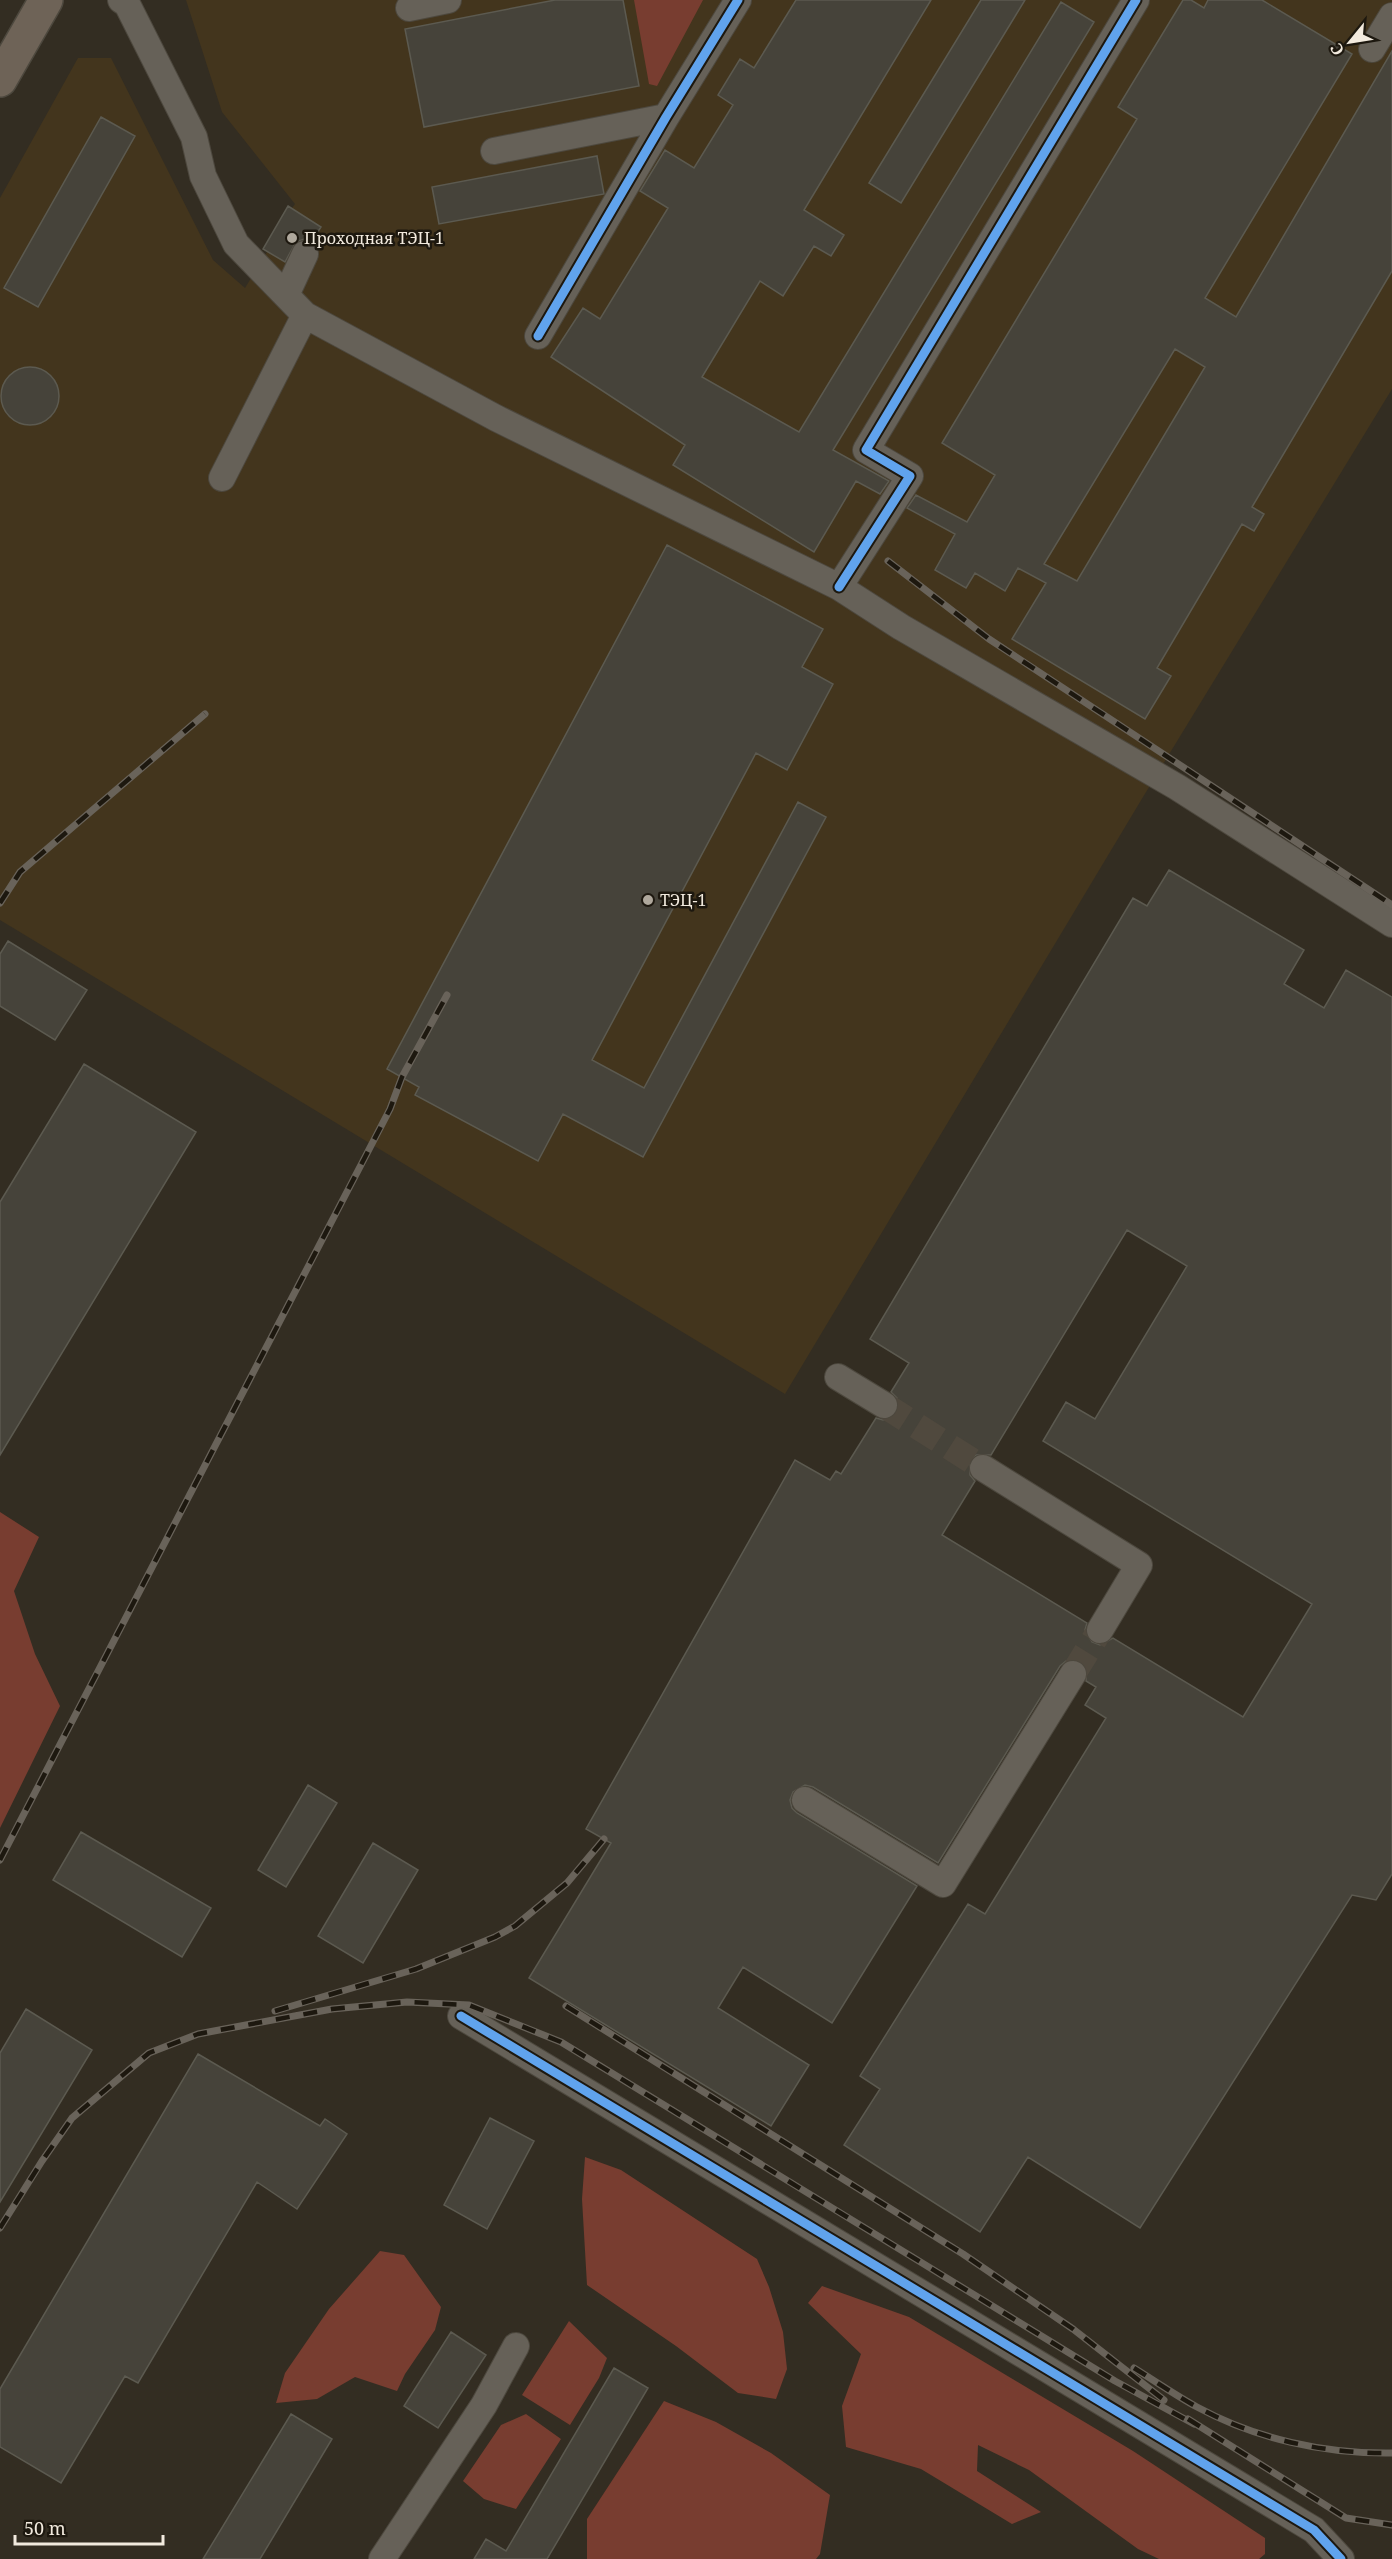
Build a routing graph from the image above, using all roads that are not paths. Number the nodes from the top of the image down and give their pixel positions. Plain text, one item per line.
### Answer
1 (46, 0) edge
2 (121, 0) edge
3 (448, 0) edge
4 (738, 0) edge
5 (1136, 0) edge
6 (409, 8) dead end
7 (1392, 16) edge
8 (1372, 49) dead end
9 (0, 80) edge
10 (666, 117) junction
11 (494, 151) dead end
12 (305, 254) dead end
13 (286, 296) junction
14 (306, 315) junction
15 (538, 336) dead end
16 (222, 478) dead end
17 (839, 587) junction
18 (1392, 924) edge
19 (838, 1377) dead end
20 (884, 1405) tunnel mouth
21 (983, 1468) tunnel mouth
22 (1100, 1630) tunnel mouth
23 (1073, 1674) tunnel mouth
24 (805, 1800) dead end
25 (461, 2016) dead end
26 (516, 2346) dead end
27 (382, 2559) edge
28 (1341, 2559) edge

1 - 9 main road
2 - 13 street
3 - 6 street
4 - 10 street
5 - 17 street
7 - 8 street
10 - 11 street
10 - 15 street
12 - 13 street
13 - 14 street
14 - 16 street
14 - 17 street
17 - 18 street
19 - 20 street
21 - 22 street
23 - 24 street
25 - 28 street
26 - 27 street

